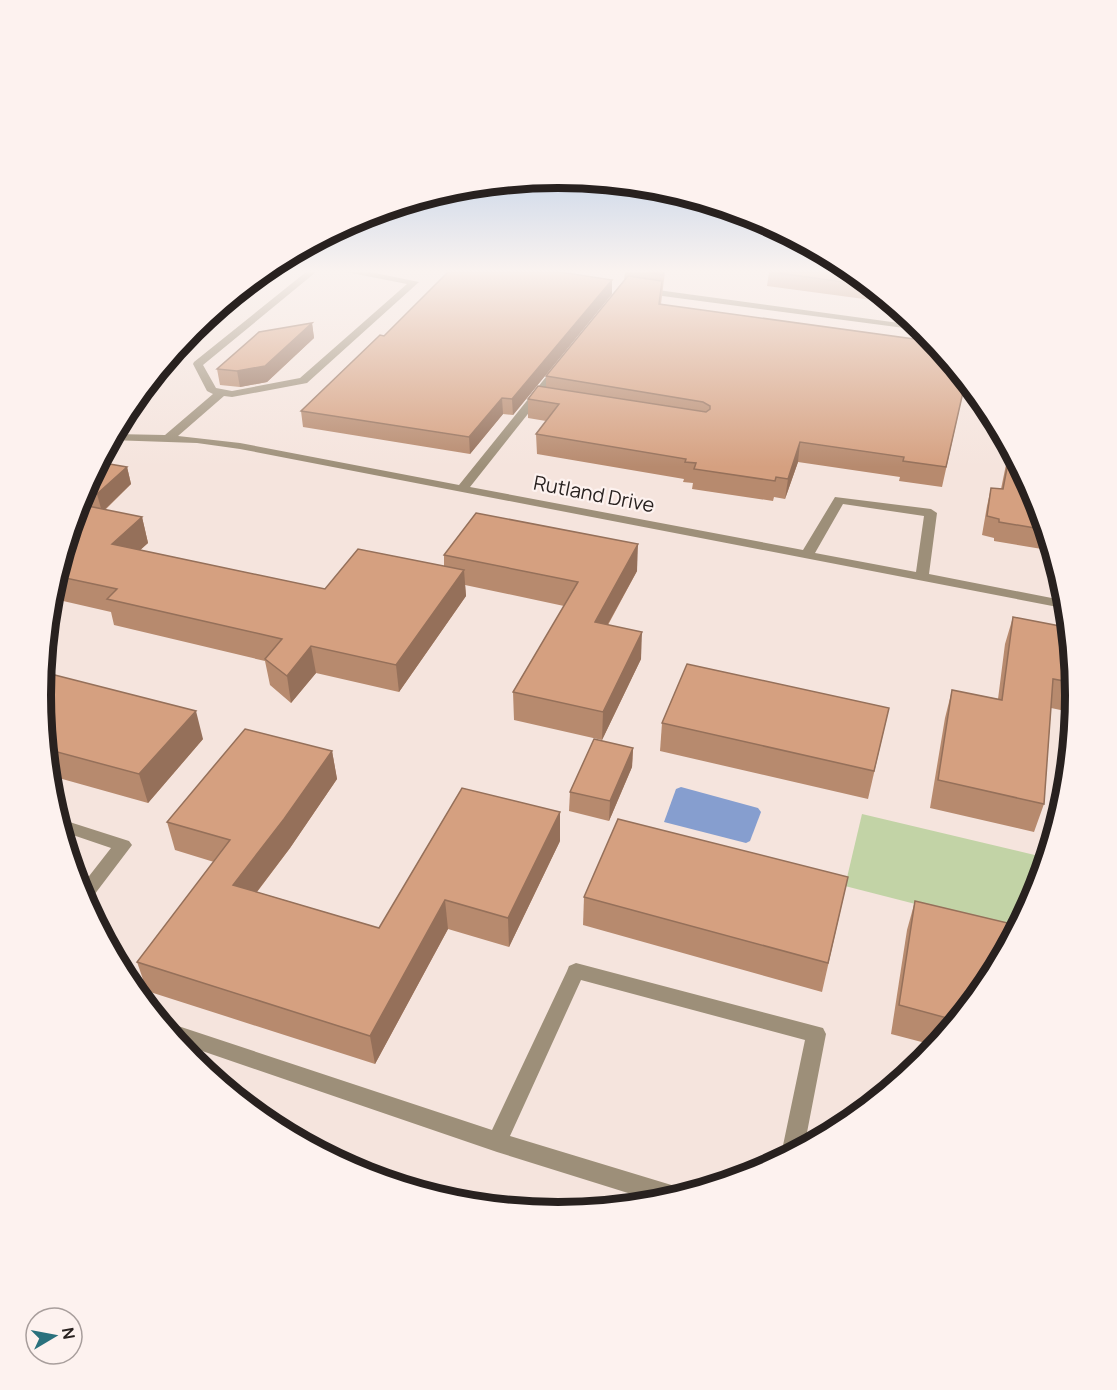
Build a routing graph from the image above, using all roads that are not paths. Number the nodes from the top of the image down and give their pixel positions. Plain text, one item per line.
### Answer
1 (232, 337) edge
2 (352, 337) edge
3 (564, 362) edge
4 (222, 392) junction
5 (121, 437) edge
6 (169, 438) junction
7 (462, 489) junction
8 (807, 555) junction
9 (922, 577) junction
10 (1057, 603) edge
11 (68, 827) edge
12 (90, 888) edge
13 (182, 1036) edge
14 (497, 1142) junction
15 (794, 1144) edge
16 (660, 1192) edge

1 - 4 street
2 - 4 street
3 - 7 street
4 - 6 street
5 - 6 street, Rutland Drive
6 - 7 street, Rutland Drive
7 - 8 street, Rutland Drive
8 - 9 street, Rutland Drive
8 - 9 street
9 - 10 street, Rutland Drive
11 - 12 street
13 - 14 street
14 - 15 street
14 - 16 street

